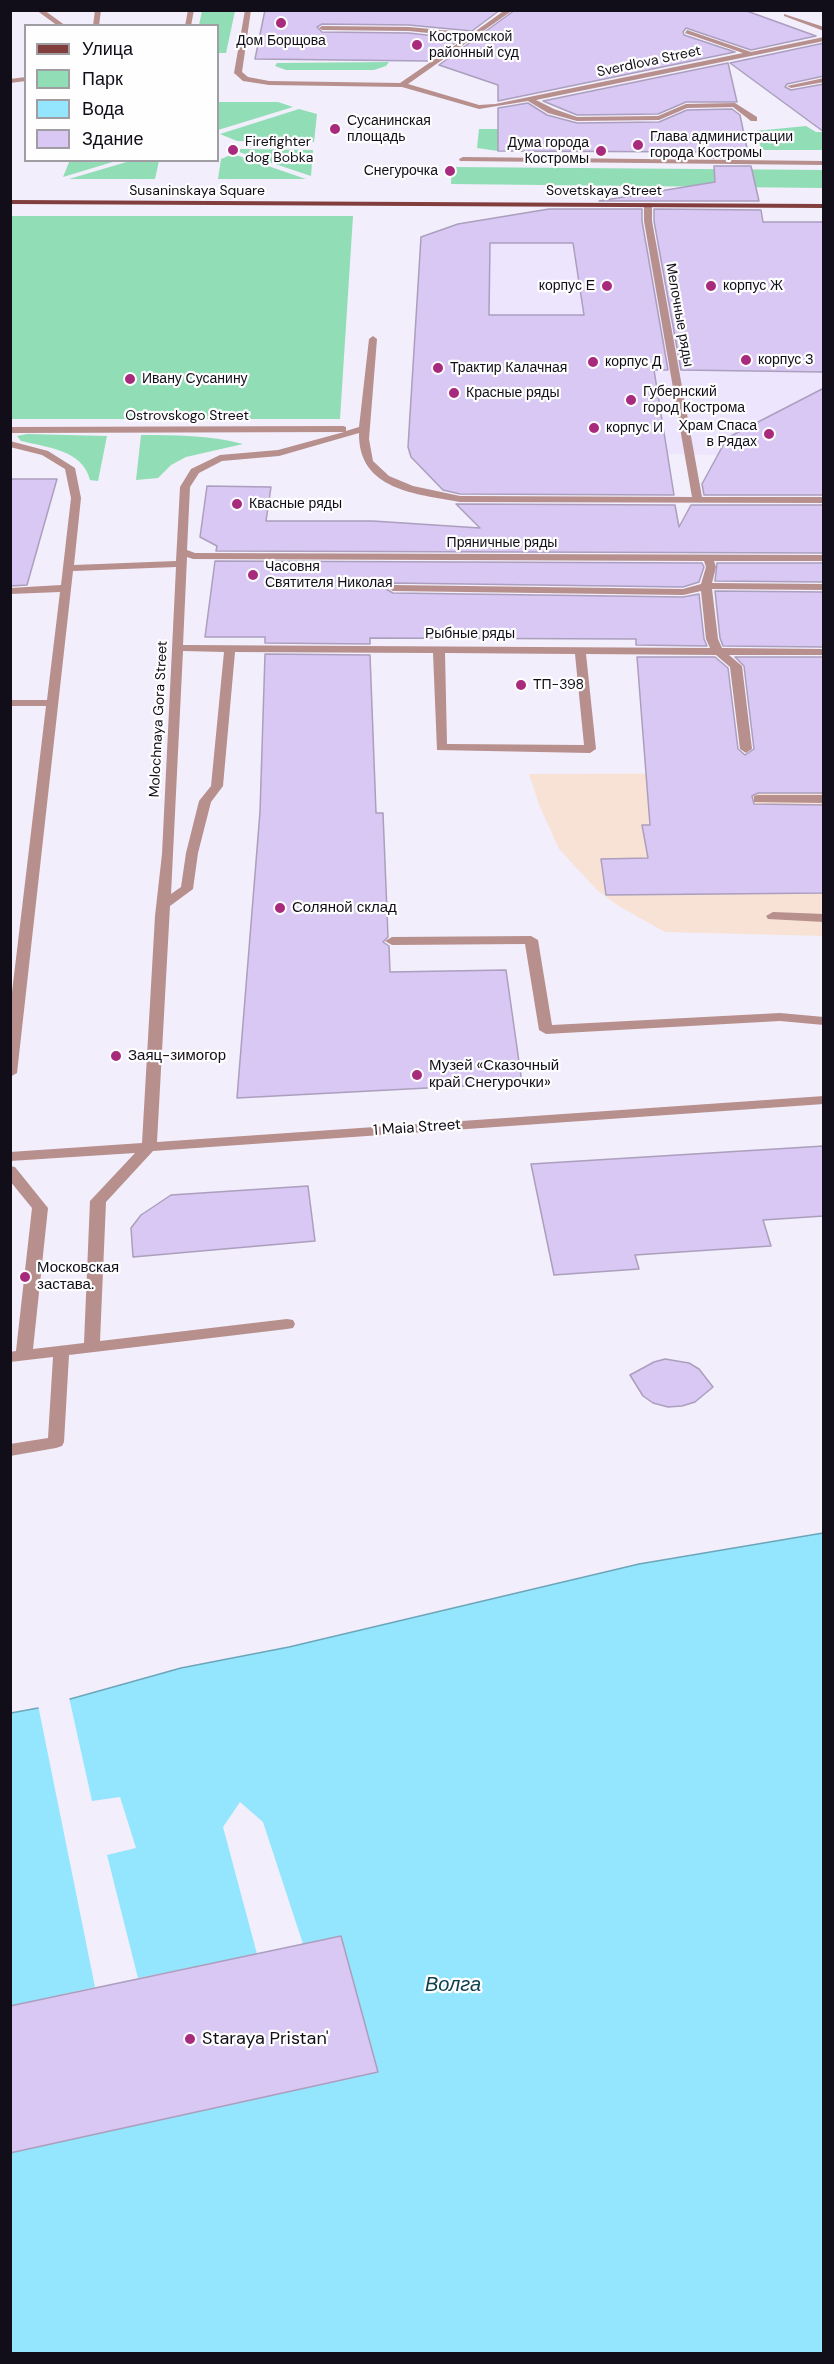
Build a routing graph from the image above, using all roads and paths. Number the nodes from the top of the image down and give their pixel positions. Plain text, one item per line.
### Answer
1 (39, 10) edge
2 (248, 10) edge
3 (510, 10) edge
4 (786, 15) dead end
5 (60, 24) edge
6 (322, 28) dead end
7 (824, 29) edge
8 (687, 32) dead end
9 (473, 35) junction
10 (824, 39) edge
11 (751, 54) junction
12 (824, 80) edge
13 (402, 86) junction
14 (791, 86) dead end
15 (531, 100) junction
16 (754, 119) dead end
17 (463, 159) dead end
18 (824, 163) edge
19 (10, 202) edge
20 (384, 205) joint
21 (648, 205) junction
22 (824, 206) edge
23 (373, 339) dead end
24 (364, 429) junction
25 (10, 430) edge
26 (10, 444) edge
27 (824, 500) edge
28 (698, 501) junction
29 (181, 558) junction
30 (708, 558) junction
31 (824, 558) edge
32 (68, 568) junction
33 (706, 586) junction
34 (824, 587) edge
35 (66, 588) junction
36 (393, 588) dead end
37 (10, 591) edge
38 (178, 648) junction
39 (230, 648) junction
40 (439, 649) junction
41 (580, 650) junction
42 (717, 650) junction
43 (824, 652) edge
44 (10, 703) edge
45 (53, 703) junction
46 (746, 749) dead end
47 (758, 799) dead end
48 (824, 799) edge
49 (163, 904) junction
50 (773, 916) dead end
51 (824, 918) edge
52 (392, 941) dead end
53 (824, 1021) edge
54 (10, 1073) edge
55 (824, 1100) edge
56 (150, 1147) junction
57 (10, 1157) edge
58 (10, 1170) edge
59 (287, 1324) dead end
60 (92, 1347) junction
61 (61, 1351) junction
62 (17, 1356) edge
63 (10, 1450) edge

1 - 5 street
2 - 13 street
3 - 9 street
4 - 7 street
6 - 9 street
8 - 11 street
9 - 13 street
10 - 11 street, Sverdlova Street
11 - 15 street, Sverdlova Street
12 - 14 street
13 - 15 street, Sverdlova Street
15 - 16 street
17 - 18 street
19 - 20 main road, Susaninskaya Square
20 - 21 main road, Sovetskaya Street
21 - 22 main road, Sovetskaya Street
21 - 28 street, Мелочные ряды
23 - 24 street
24 - 25 street, Ostrovskogo Street
24 - 28 street
24 - 29 street, Molochnaya Gora Street
26 - 32 street
27 - 28 street
29 - 30 street, Пряничные ряды
29 - 32 street, Пряничные ряды
29 - 38 street, Molochnaya Gora Street
30 - 31 street, Пряничные ряды
30 - 33 street
32 - 35 street
33 - 34 street
33 - 36 street
33 - 42 street
35 - 37 street
35 - 45 street
38 - 39 street, Рыбные ряды
38 - 49 street, Molochnaya Gora Street
39 - 40 street, Рыбные ряды
39 - 49 street
40 - 41 street, Рыбные ряды
40 - 41 street
41 - 42 street, Рыбные ряды
42 - 43 street, Рыбные ряды
42 - 46 street
44 - 45 street
45 - 54 street
47 - 48 street
49 - 56 street, Molochnaya Gora Street
50 - 51 street
52 - 53 street
55 - 56 street, 1 Maia Street
56 - 57 street, 1 Maia Street
56 - 60 street
58 - 62 street
59 - 60 street
60 - 61 street
61 - 62 street
61 - 63 street

